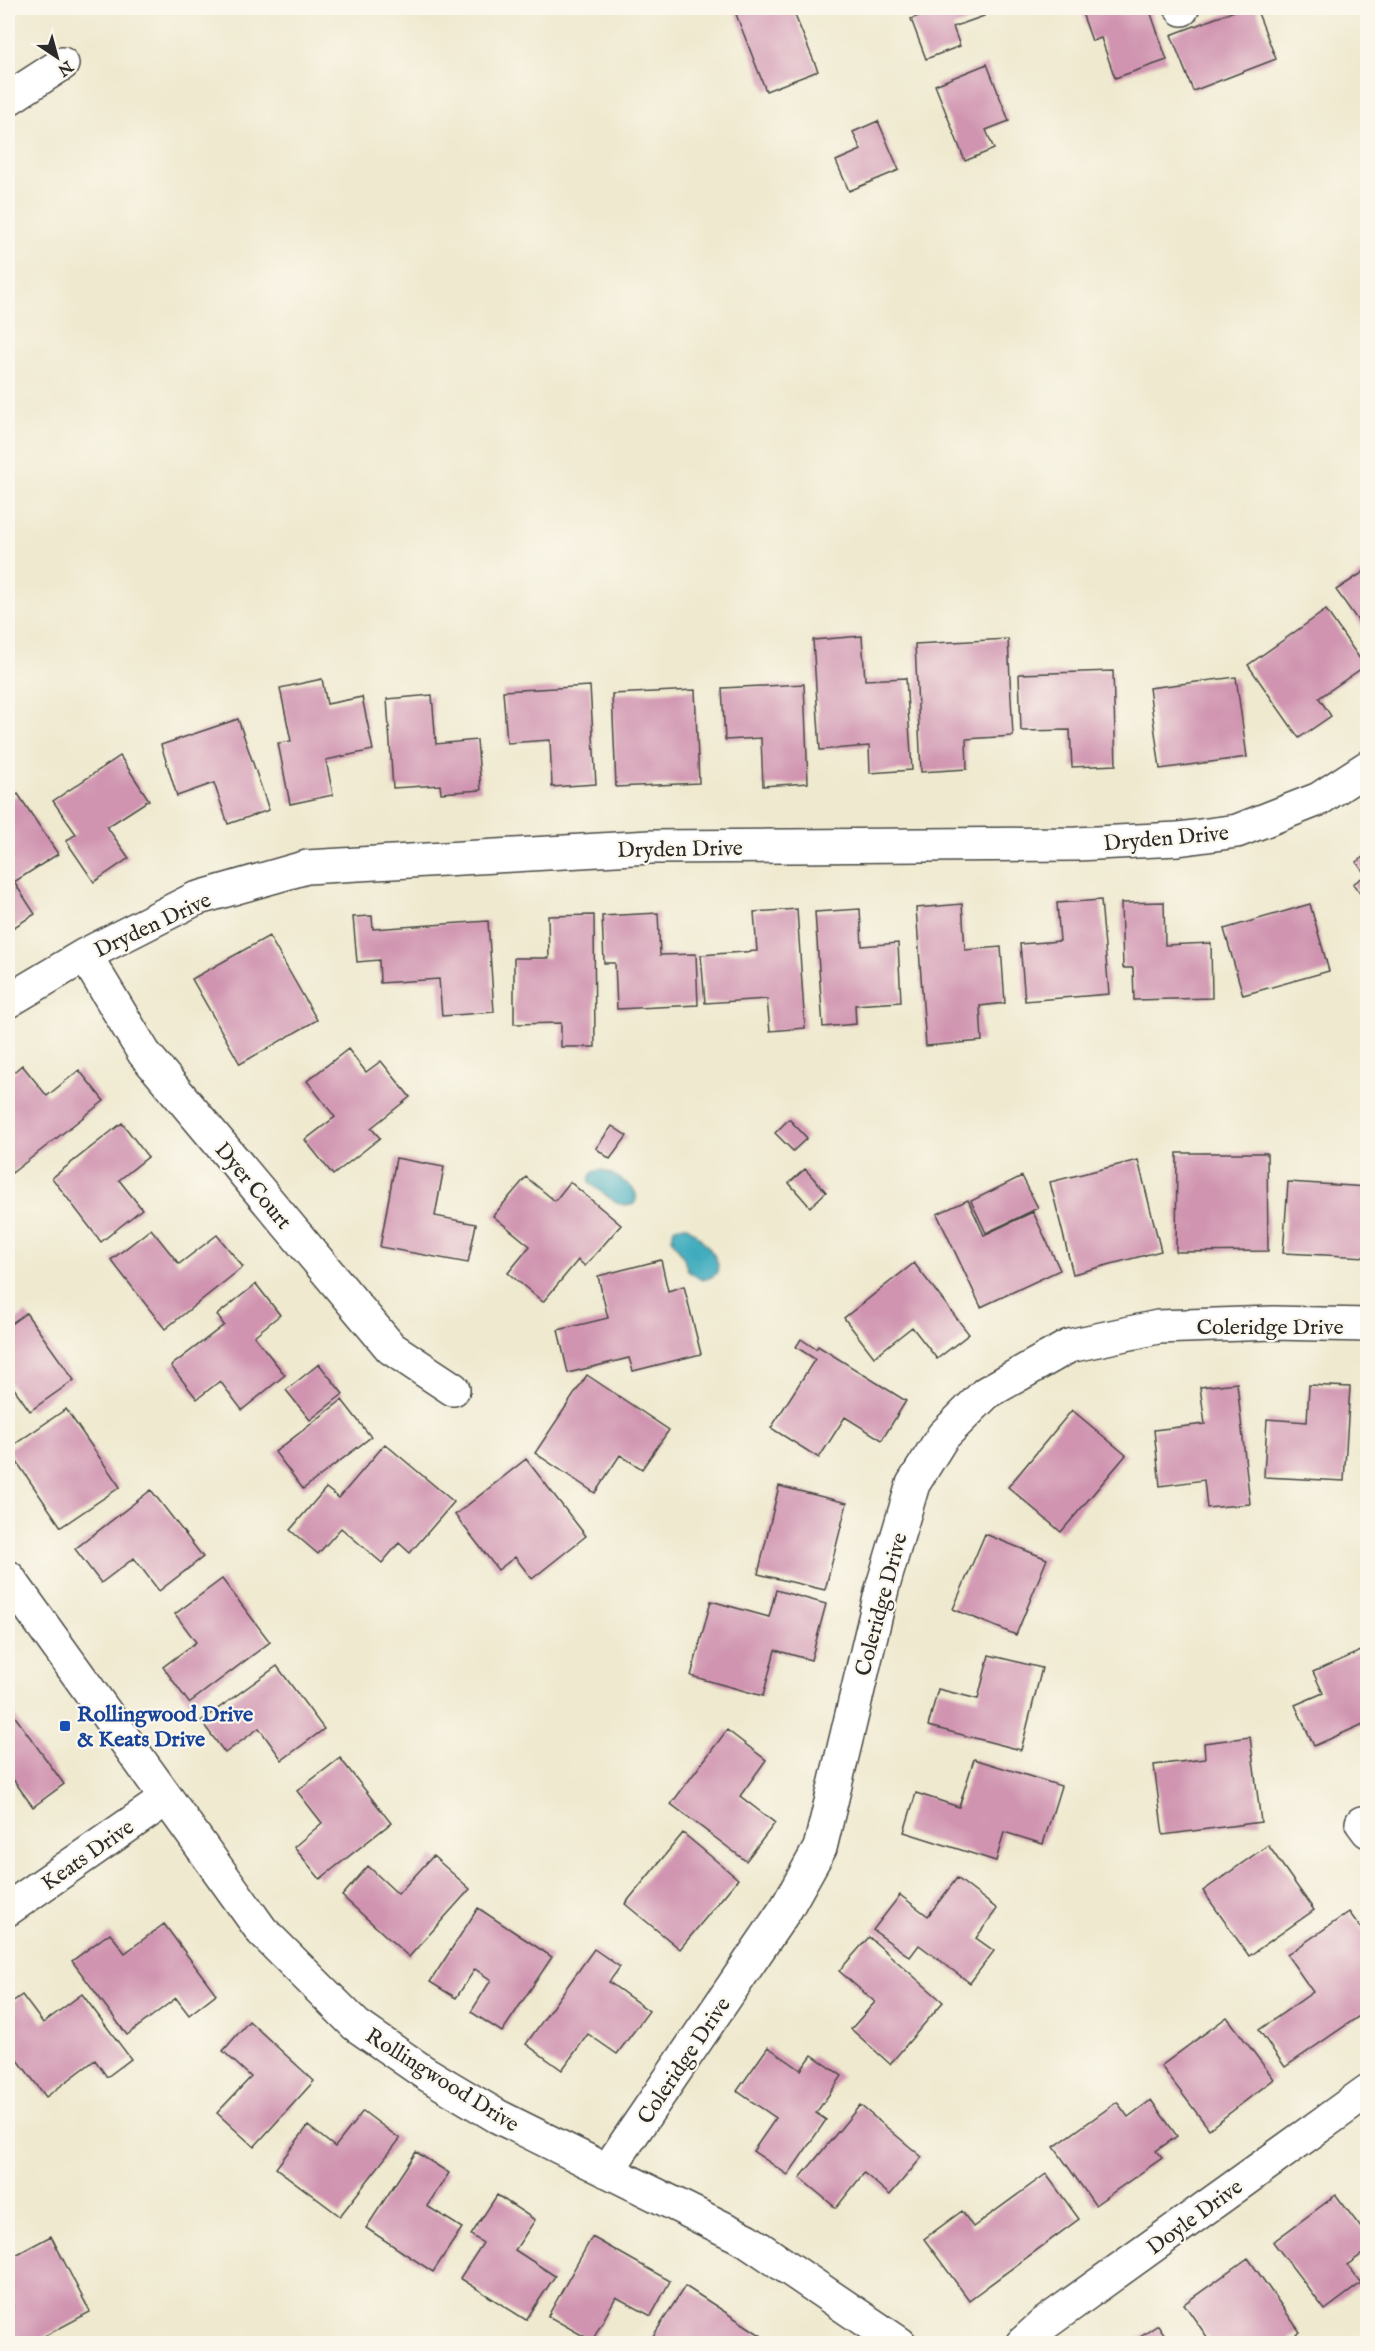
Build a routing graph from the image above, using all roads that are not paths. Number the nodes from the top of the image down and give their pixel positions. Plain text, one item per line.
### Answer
1 (62, 64) dead end
2 (8, 99) edge
3 (1368, 766) edge
4 (86, 955) junction
5 (8, 1001) edge
6 (1368, 1325) edge
7 (453, 1389) dead end
8 (8, 1577) edge
9 (166, 1799) junction
10 (8, 1909) edge
11 (1368, 2091) edge
12 (607, 2171) junction
13 (900, 2343) edge
14 (1022, 2343) edge

1 - 2 street
3 - 4 street, Dryden Drive
4 - 5 street, Dryden Drive
4 - 7 street, Dyer Court
6 - 12 street, Coleridge Drive
8 - 9 street, Rollingwood Drive
9 - 10 street, Keats Drive
9 - 12 street, Rollingwood Drive
11 - 14 street, Doyle Drive
12 - 13 street, Rollingwood Drive

